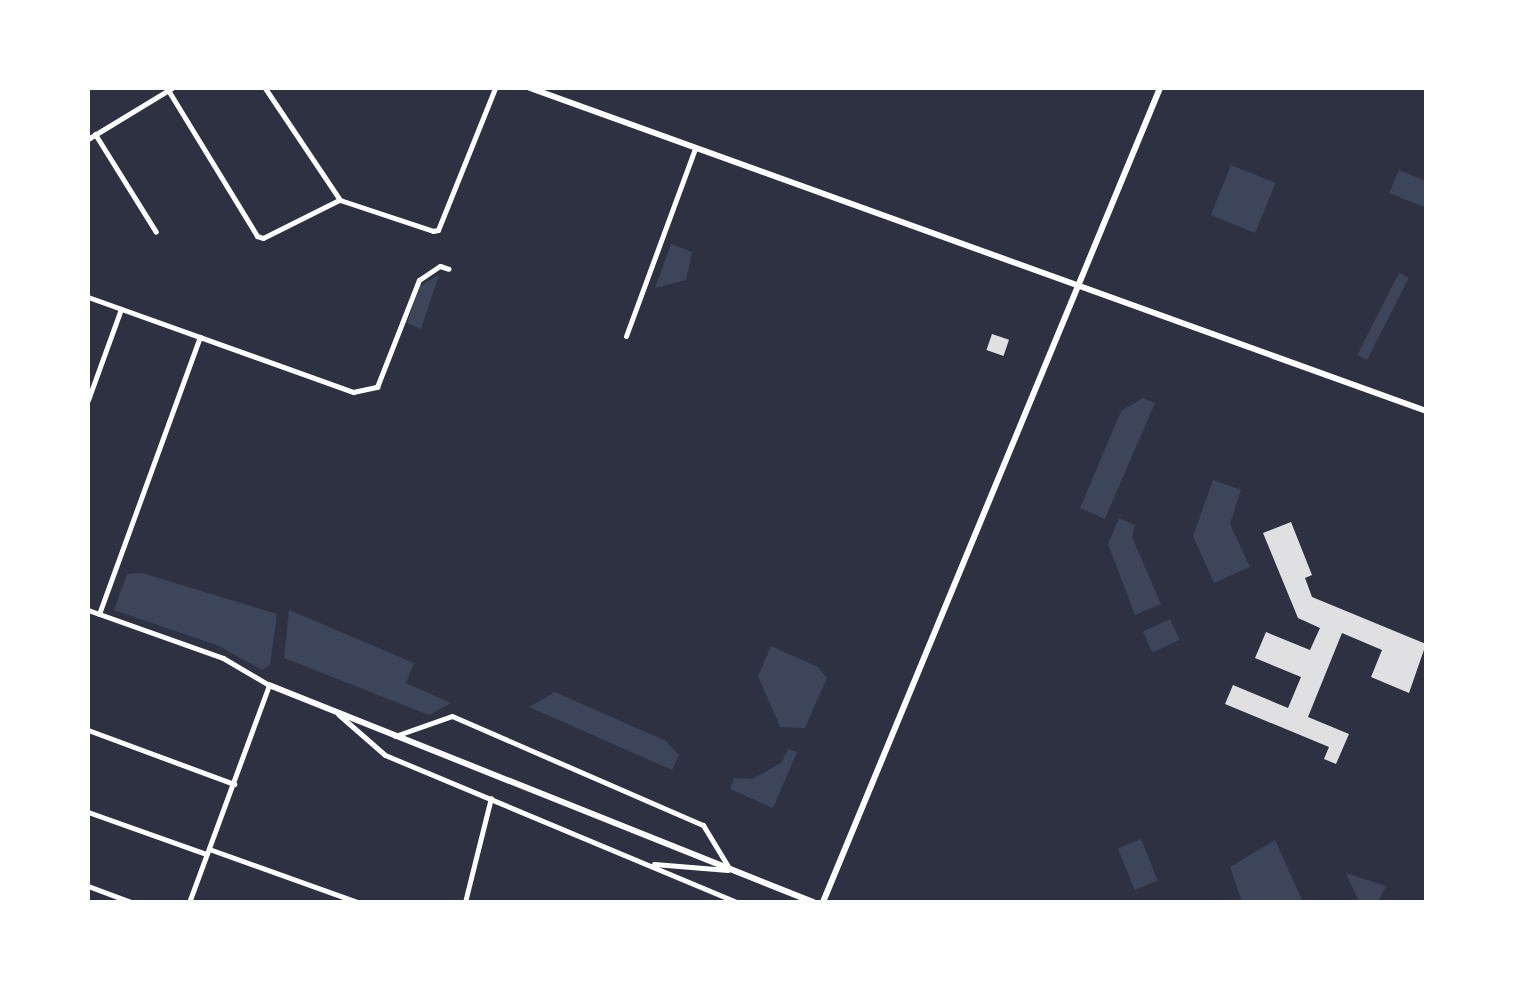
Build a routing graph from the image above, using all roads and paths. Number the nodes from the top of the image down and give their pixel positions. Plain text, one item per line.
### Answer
1 (265, 88) edge
2 (494, 88) edge
3 (530, 88) edge
4 (1160, 88) edge
5 (170, 89) edge
6 (96, 134) junction
7 (88, 138) edge
8 (695, 148) junction
9 (340, 200) junction
10 (156, 232) dead end
11 (449, 269) dead end
12 (1077, 288) junction
13 (88, 297) edge
14 (121, 309) junction
15 (626, 336) dead end
16 (200, 337) junction
17 (88, 400) edge
18 (1426, 411) edge
19 (88, 610) edge
20 (99, 614) junction
21 (270, 685) junction
22 (338, 714) junction
23 (88, 730) edge
24 (395, 736) junction
25 (234, 784) junction
26 (490, 798) junction
27 (88, 812) edge
28 (208, 852) junction
29 (648, 863) junction
30 (731, 870) junction
31 (88, 886) edge
32 (335, 900) edge
33 (131, 902) edge
34 (190, 902) edge
35 (357, 902) edge
36 (465, 902) edge
37 (737, 902) edge
38 (813, 902) edge
39 (823, 902) edge

1 - 9 street
2 - 9 street
3 - 8 street
4 - 12 street
5 - 6 street
5 - 9 street
6 - 7 street
6 - 10 street
8 - 12 street
8 - 15 street
11 - 16 street
12 - 18 street
12 - 39 street
13 - 14 street
14 - 16 street
14 - 17 street
16 - 20 street
19 - 20 street
20 - 21 street
21 - 22 street
21 - 25 street
22 - 24 street
22 - 26 street
23 - 25 street
24 - 30 street
24 - 30 street
25 - 28 street
26 - 29 street
26 - 36 street
27 - 28 street
28 - 32 street
28 - 34 street
29 - 30 street
29 - 37 street
30 - 38 street
31 - 33 street
32 - 35 street

